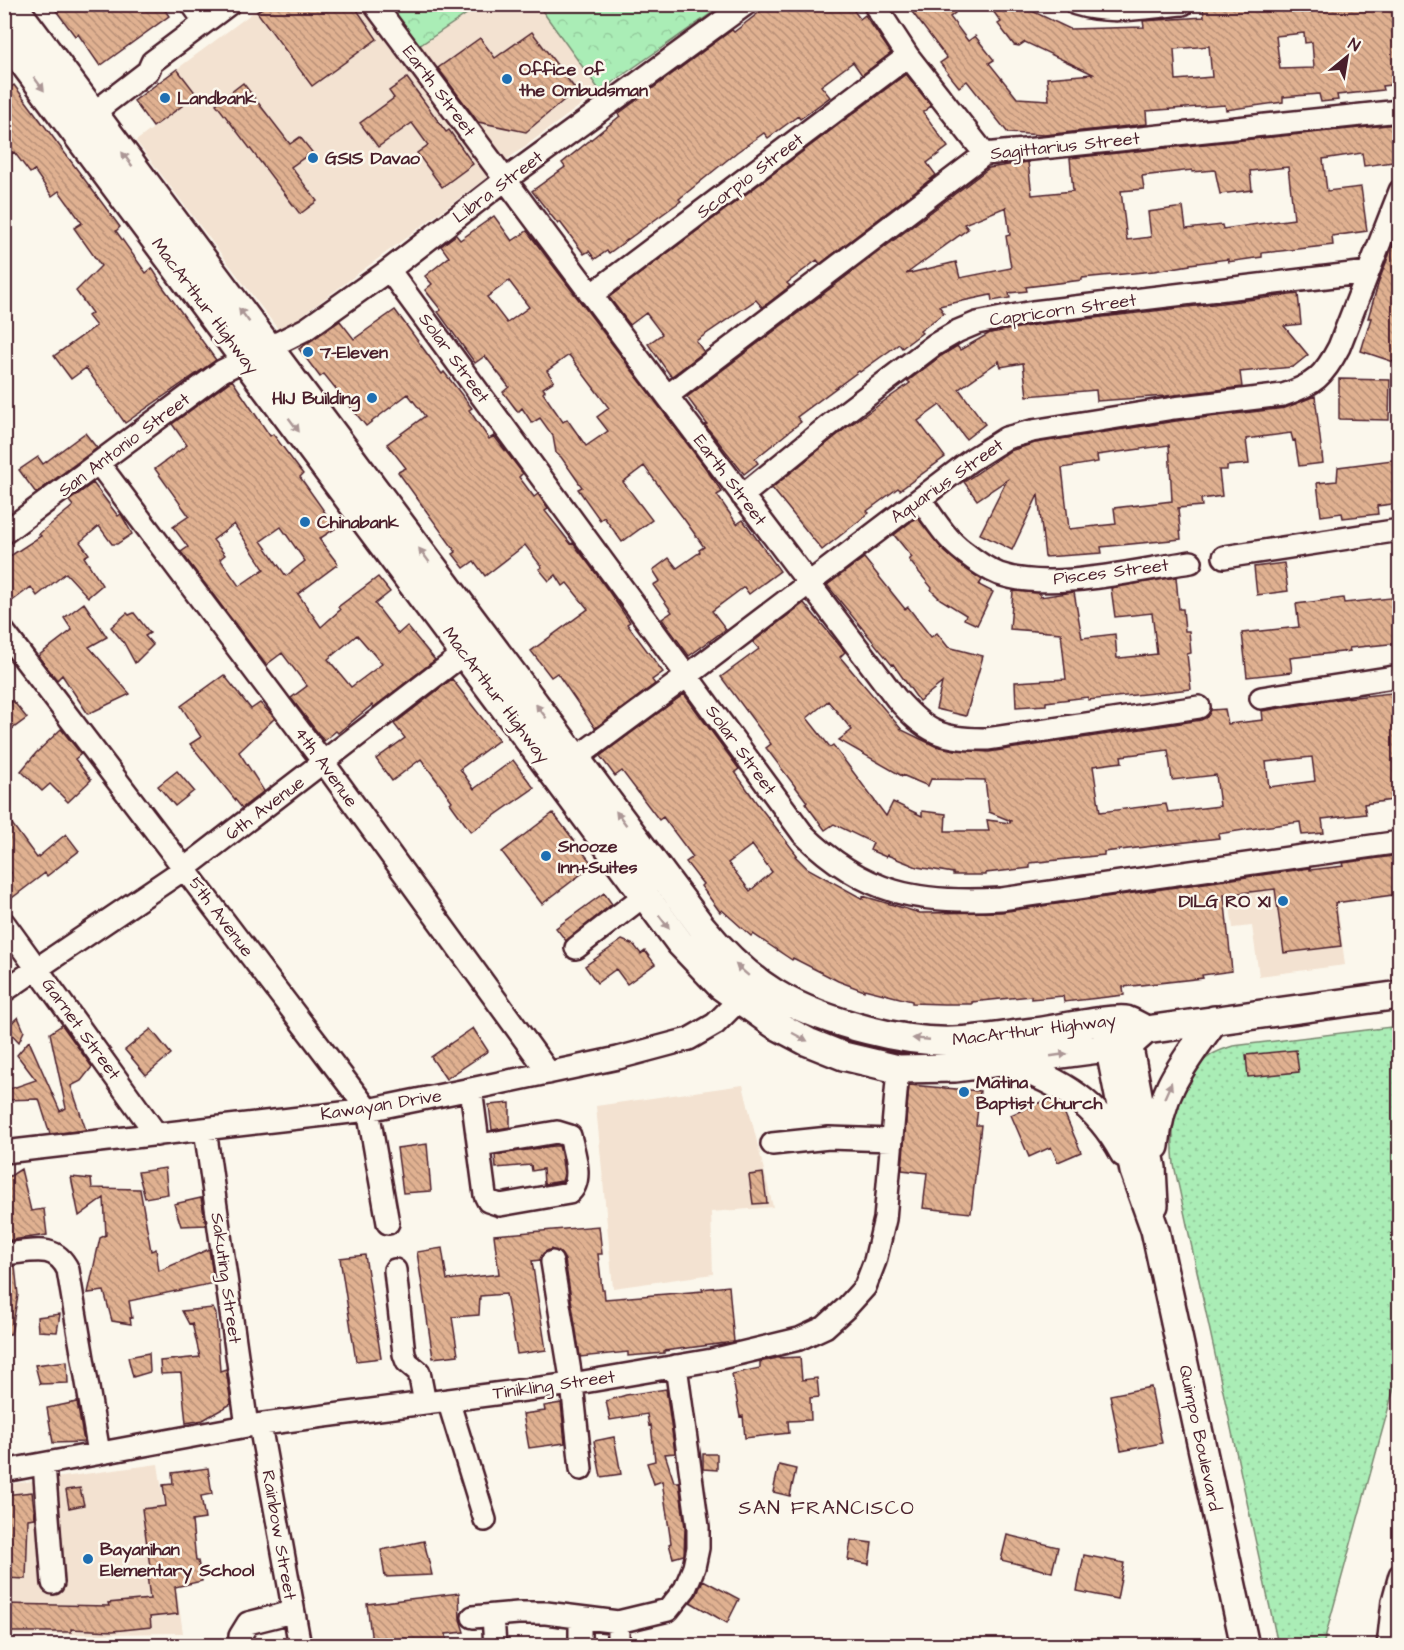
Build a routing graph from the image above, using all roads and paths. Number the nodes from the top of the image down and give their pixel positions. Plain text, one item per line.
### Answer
1 (12, 4) edge
2 (192, 4) edge
3 (229, 4) edge
4 (374, 4) edge
5 (746, 4) edge
6 (874, 4) edge
7 (1076, 4) edge
8 (1184, 4) edge
9 (205, 22) junction
10 (4, 37) edge
11 (908, 56) junction
12 (1400, 111) edge
13 (80, 117) junction
14 (985, 154) junction
15 (505, 180) junction
16 (1400, 191) edge
17 (389, 270) junction
18 (1368, 272) junction
19 (591, 295) junction
20 (257, 354) junction
21 (667, 396) junction
22 (99, 464) junction
23 (742, 496) junction
24 (920, 499) junction
25 (1400, 530) edge
26 (4, 533) edge
27 (1224, 557) dead end
28 (1191, 562) dead end
29 (809, 583) junction
30 (4, 632) edge
31 (475, 645) junction
32 (687, 676) junction
33 (1400, 676) edge
34 (1261, 698) dead end
35 (1199, 707) dead end
36 (576, 758) junction
37 (324, 763) junction
38 (554, 774) junction
39 (1400, 842) edge
40 (184, 869) junction
41 (645, 895) junction
42 (4, 923) edge
43 (576, 948) dead end
44 (38, 968) junction
45 (4, 991) edge
46 (1400, 995) edge
47 (739, 1000) junction
48 (1214, 1020) junction
49 (1122, 1033) junction
50 (1008, 1062) junction
51 (898, 1069) junction
52 (549, 1073) junction
53 (471, 1089) junction
54 (368, 1110) junction
55 (204, 1130) junction
56 (157, 1135) junction
57 (892, 1140) junction
58 (772, 1144) dead end
59 (480, 1145) junction
60 (4, 1152) edge
61 (1143, 1170) junction
62 (388, 1224) dead end
63 (4, 1254) edge
64 (552, 1262) dead end
65 (395, 1270) dead end
66 (676, 1366) junction
67 (572, 1384) junction
68 (448, 1400) junction
69 (425, 1403) junction
70 (253, 1426) junction
71 (99, 1453) junction
72 (44, 1464) junction
73 (581, 1469) dead end
74 (4, 1471) edge
75 (485, 1520) dead end
76 (1400, 1575) edge
77 (52, 1583) dead end
78 (292, 1612) junction
79 (580, 1618) junction
80 (618, 1622) junction
81 (240, 1646) edge
82 (300, 1646) edge
83 (495, 1646) edge
84 (580, 1646) edge
85 (618, 1646) edge
86 (1245, 1646) edge
87 (1388, 1646) edge

1 - 13 main road, MacArthur Highway
2 - 9 street
3 - 9 street
4 - 15 street, Earth Street
5 - 15 street, Libra Street
6 - 11 street
7 - 8 street
9 - 13 street
10 -> 13 main road, MacArthur Highway
11 - 14 street
11 - 19 street, Scorpio Street
12 - 14 street, Sagittarius Street
13 - 20 main road, MacArthur Highway
14 - 21 street, Sagittarius Street
15 - 17 street, Libra Street
15 - 19 street, Earth Street
16 - 18 street, Aquarius Street
17 - 20 street, Libra Street
17 - 32 street, Solar Street
18 - 23 street, Capricorn Street
18 - 24 street, Aquarius Street
19 - 21 street, Earth Street
20 - 22 street, San Antonio Street
20 - 31 main road, MacArthur Highway
21 - 23 street, Earth Street
22 - 26 street, San Antonio Street
22 - 37 street, 4th Avenue
23 - 29 street, Earth Street
24 - 28 street, Pisces Street
24 - 29 street, Aquarius Street
25 - 27 street
29 - 32 street, Aquarius Street
29 - 35 street, Earth Street
30 - 40 street, 5th Avenue
36 -> 31 main road, MacArthur Highway
31 - 37 street, 6th Avenue
31 - 38 main road, MacArthur Highway
32 - 36 street, Aquarius Street
32 - 39 street, Solar Street
33 - 34 street
36 - 38 street, Aquarius Street
49 -> 36 main road, MacArthur Highway
37 - 40 street, 6th Avenue
37 - 52 street, 4th Avenue
38 - 41 main road, MacArthur Highway
40 - 44 street, 6th Avenue
40 - 54 street, 5th Avenue
41 - 43 street
41 -> 47 main road, MacArthur Highway
42 - 44 street, Garnet Street
44 - 45 street, 6th Avenue
44 - 56 street, Garnet Street
46 - 48 main road, MacArthur Highway
47 -> 51 main road, MacArthur Highway
47 - 52 street, Kawayan Drive
48 - 49 main road, MacArthur Highway
61 -> 48 main road
50 -> 49 main road, MacArthur Highway
49 - 61 main road, Quimpo Boulevard
50 - 51 main road, MacArthur Highway
50 - 61 main road
51 - 57 street, Tinikling Street
52 - 53 street, Kawayan Drive
53 - 54 street, Kawayan Drive
53 - 59 street
54 - 55 street, Kawayan Drive
54 - 62 street, 5th Avenue
55 - 56 street, Kawayan Drive
55 - 70 street, Sakuting Street
56 - 60 street, Kawayan Drive
57 - 58 street
57 - 66 street, Tinikling Street
59 - 59 street
61 - 86 main road, Quimpo Boulevard
63 - 71 street
64 - 67 street
65 - 69 street
66 - 67 street, Tinikling Street
66 - 80 street
67 - 68 street, Tinikling Street
67 - 73 street
68 - 69 street, Tinikling Street
68 - 75 street
69 - 70 street, Tinikling Street
70 - 71 street, Tinikling Street
70 - 78 street, Rainbow Street
71 - 72 street, Tinikling Street
72 - 74 street, Tinikling Street
72 - 77 street
76 - 87 street
78 - 81 street
78 - 82 street, Rainbow Street
79 - 80 street
79 - 83 street
79 - 84 street
80 - 85 street

